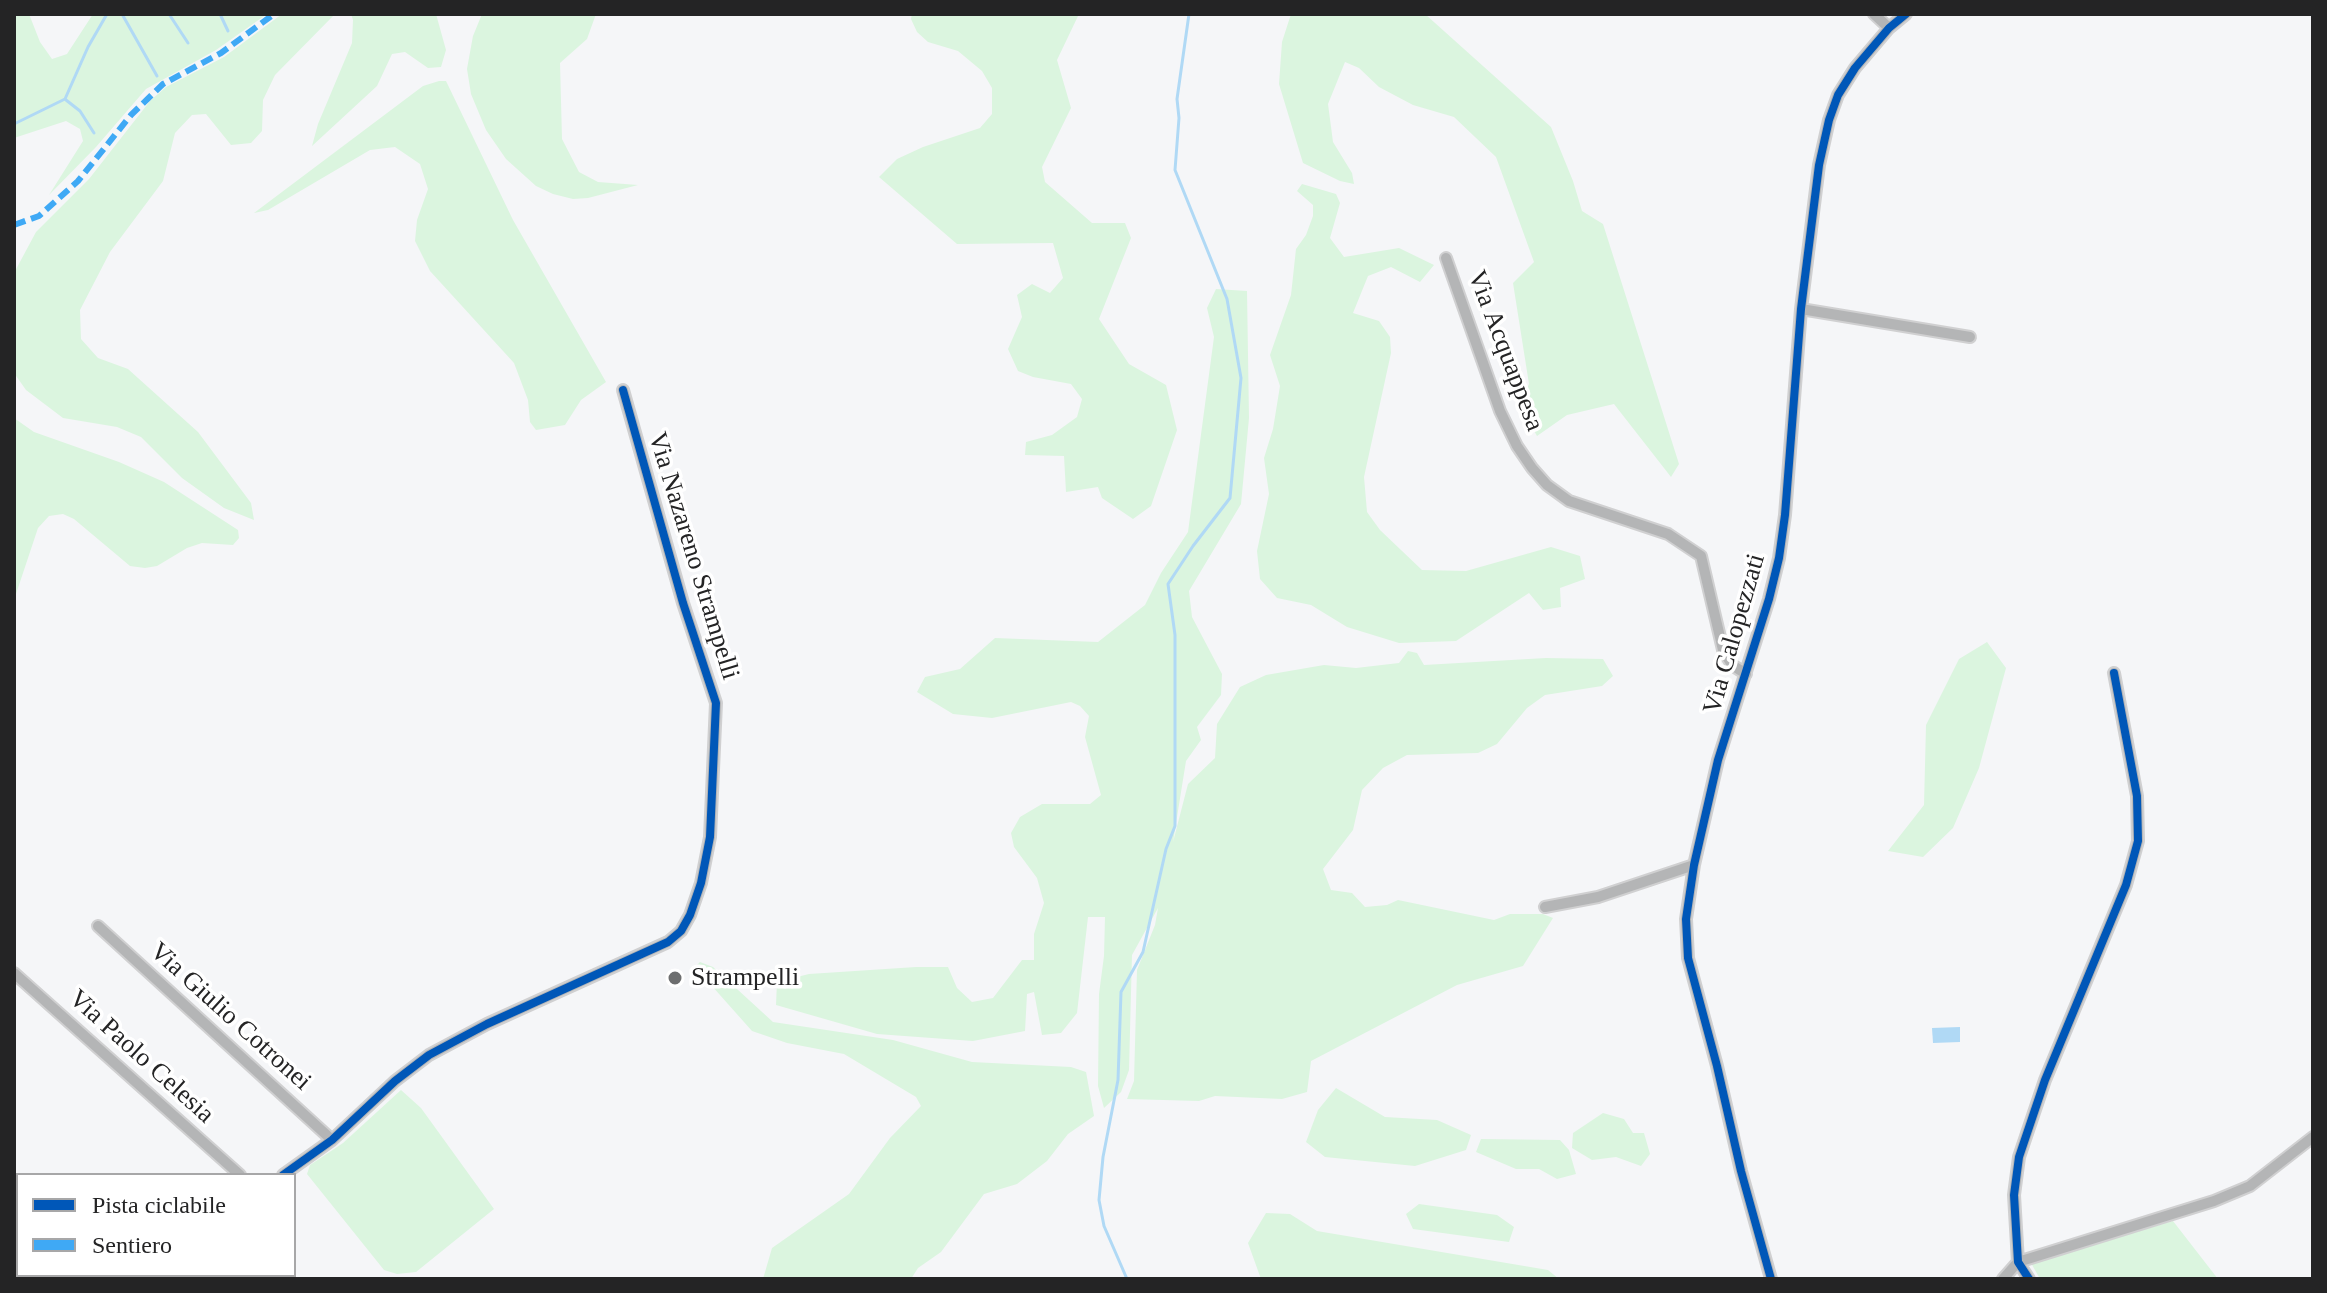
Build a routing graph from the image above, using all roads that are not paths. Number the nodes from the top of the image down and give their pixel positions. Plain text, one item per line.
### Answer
1 (1874, 14) edge
2 (1906, 14) edge
3 (1889, 28) junction
4 (1446, 258) dead end
5 (1801, 309) junction
6 (1970, 337) dead end
7 (623, 390) dead end
8 (2114, 673) dead end
9 (1746, 674) junction
10 (1694, 865) junction
11 (1545, 907) dead end
12 (98, 926) dead end
13 (14, 973) edge
14 (2313, 1137) edge
15 (332, 1140) junction
16 (238, 1173) edge
17 (286, 1173) edge
18 (2018, 1262) junction
19 (1771, 1279) edge
20 (2003, 1279) edge
21 (2029, 1279) edge

1 - 3 street
2 - 3 street, Via Calopezzati
3 - 5 street, Via Calopezzati
4 - 9 street, Via Acquappesa
5 - 6 street
5 - 9 street, Via Calopezzati
7 - 15 street, Via Nazareno Strampelli
8 - 18 street
9 - 10 street, Via Calopezzati
10 - 11 street
10 - 19 street, Via Calopezzati
12 - 15 street, Via Giulio Cotronei
13 - 16 street, Via Paolo Celesia
14 - 18 street
15 - 17 street, Via Nazareno Strampelli
18 - 20 street
18 - 21 street

